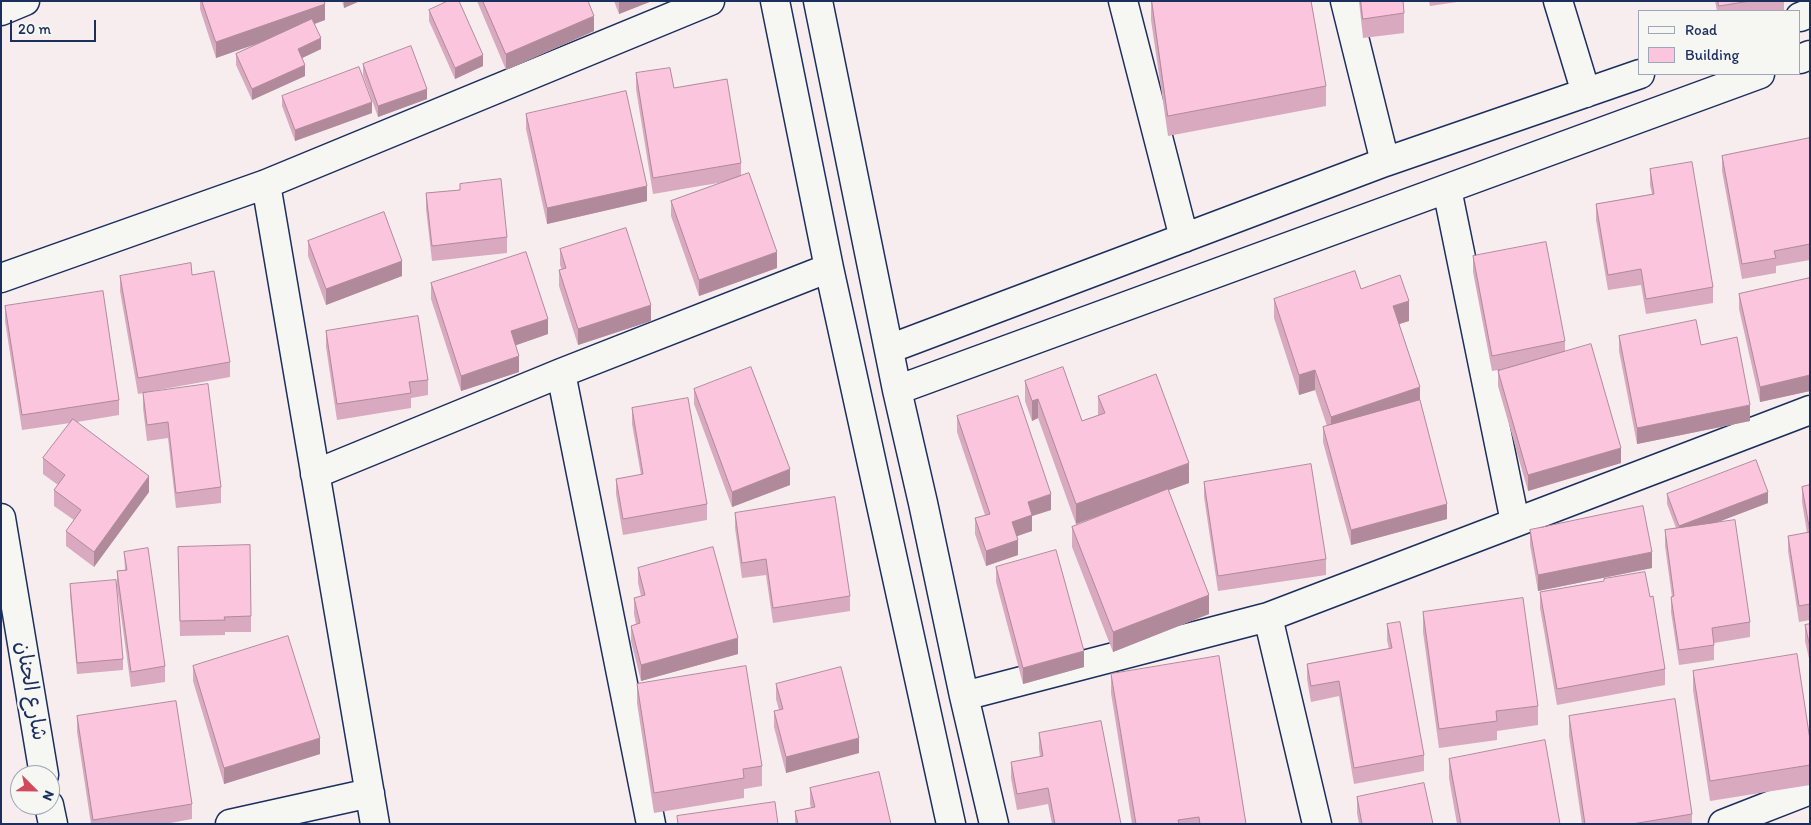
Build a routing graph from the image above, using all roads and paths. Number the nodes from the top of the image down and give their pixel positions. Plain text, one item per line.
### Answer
1 (25, 1) edge
2 (710, 1) edge
3 (775, 1) edge
4 (818, 1) edge
5 (1123, 1) edge
6 (1345, 1) edge
7 (1558, 1) edge
8 (1, 12) edge
9 (1638, 75) edge
10 (1757, 75) edge
11 (1586, 93) junction
12 (1385, 162) junction
13 (266, 184) junction
14 (1448, 189) junction
15 (1184, 238) junction
16 (829, 268) junction
17 (1, 278) edge
18 (889, 349) junction
19 (561, 373) junction
20 (897, 390) junction
21 (1810, 410) edge
22 (315, 474) junction
23 (1, 518) edge
24 (1515, 522) junction
25 (1268, 617) junction
26 (964, 696) junction
27 (42, 765) edge
28 (1810, 790) edge
29 (370, 793) junction
30 (230, 824) edge
31 (375, 824) edge
32 (651, 824) edge
33 (951, 824) edge
34 (994, 824) edge
35 (1317, 824) edge
36 (1723, 824) edge

1 - 8 street
2 - 13 street
3 - 16 street
4 - 18 street
5 - 15 street
6 - 12 street
7 - 11 street
9 - 11 street
10 - 14 street
11 - 12 street
12 - 15 street
13 - 17 street
13 - 22 street
14 - 20 street
14 - 24 street
15 - 18 street
16 - 19 street
16 - 33 street
18 - 20 street
19 - 22 street
19 - 32 street
20 - 26 street
21 - 24 street
22 - 29 street
23 - 27 street, شارع الحنان
24 - 25 street
25 - 26 street
25 - 35 street
26 - 34 street
28 - 36 street
29 - 30 street
29 - 31 street

